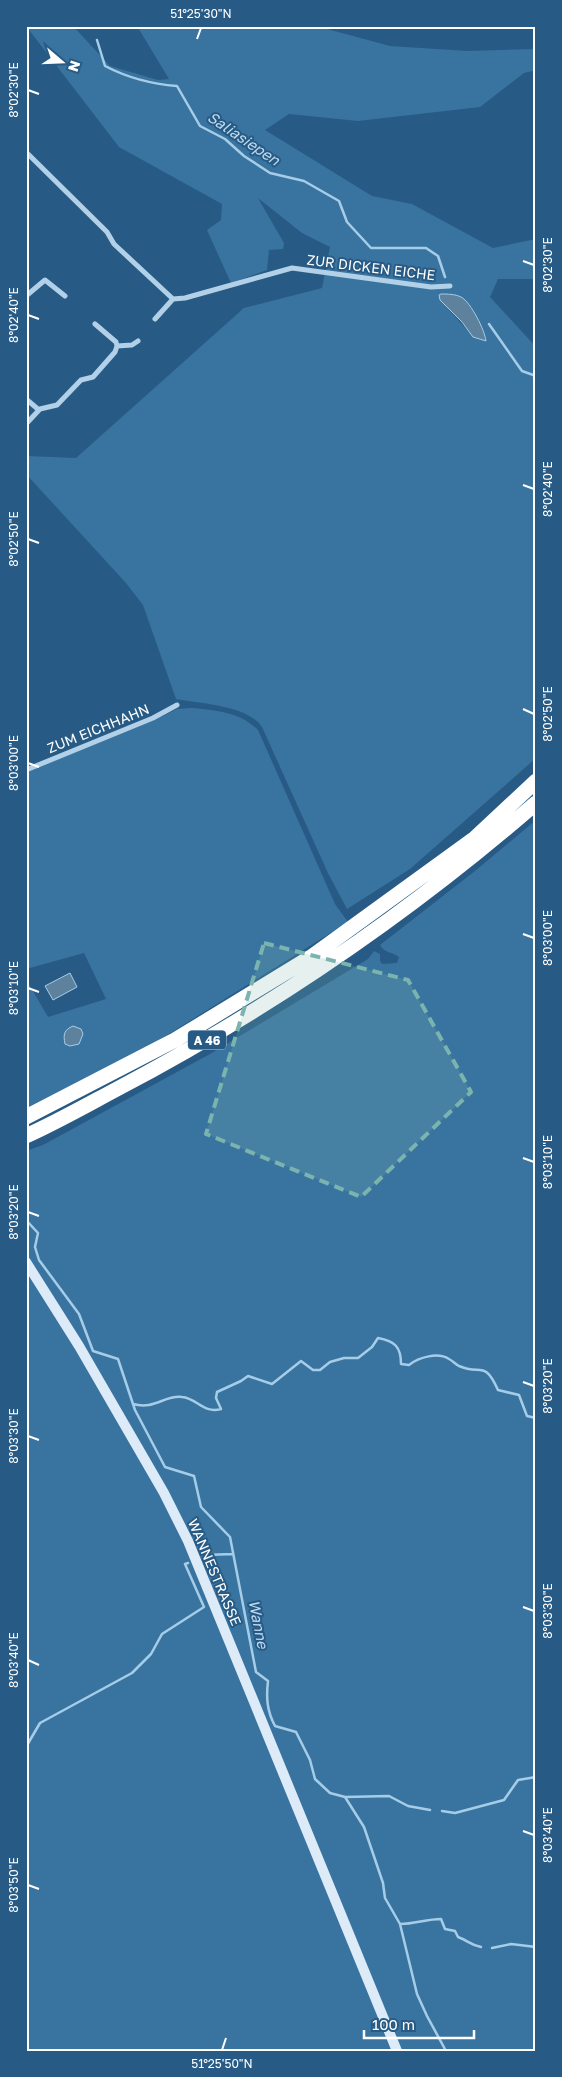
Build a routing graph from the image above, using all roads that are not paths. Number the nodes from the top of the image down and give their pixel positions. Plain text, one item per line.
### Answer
1 (26, 152) edge
2 (450, 286) dead end
3 (26, 296) edge
4 (65, 296) dead end
5 (173, 299) junction
6 (155, 319) dead end
7 (95, 324) dead end
8 (138, 341) dead end
9 (117, 346) junction
10 (26, 399) edge
11 (39, 410) junction
12 (26, 424) edge
13 (177, 705) dead end
14 (26, 770) edge
15 (536, 781) edge
16 (536, 803) edge
17 (26, 1117) edge
18 (26, 1136) edge
19 (26, 1262) edge
20 (397, 2051) edge

1 - 5 street
2 - 5 street, ZUR DICKEN EICHE
3 - 4 street
5 - 6 street
7 - 9 street
8 - 9 street
9 - 11 street
10 - 11 street
11 - 12 street
13 - 14 street, ZUM EICHHAHN
15 - 17 highway, A 46
16 - 18 highway, A 46
19 - 20 street, WANNESTRASSE

